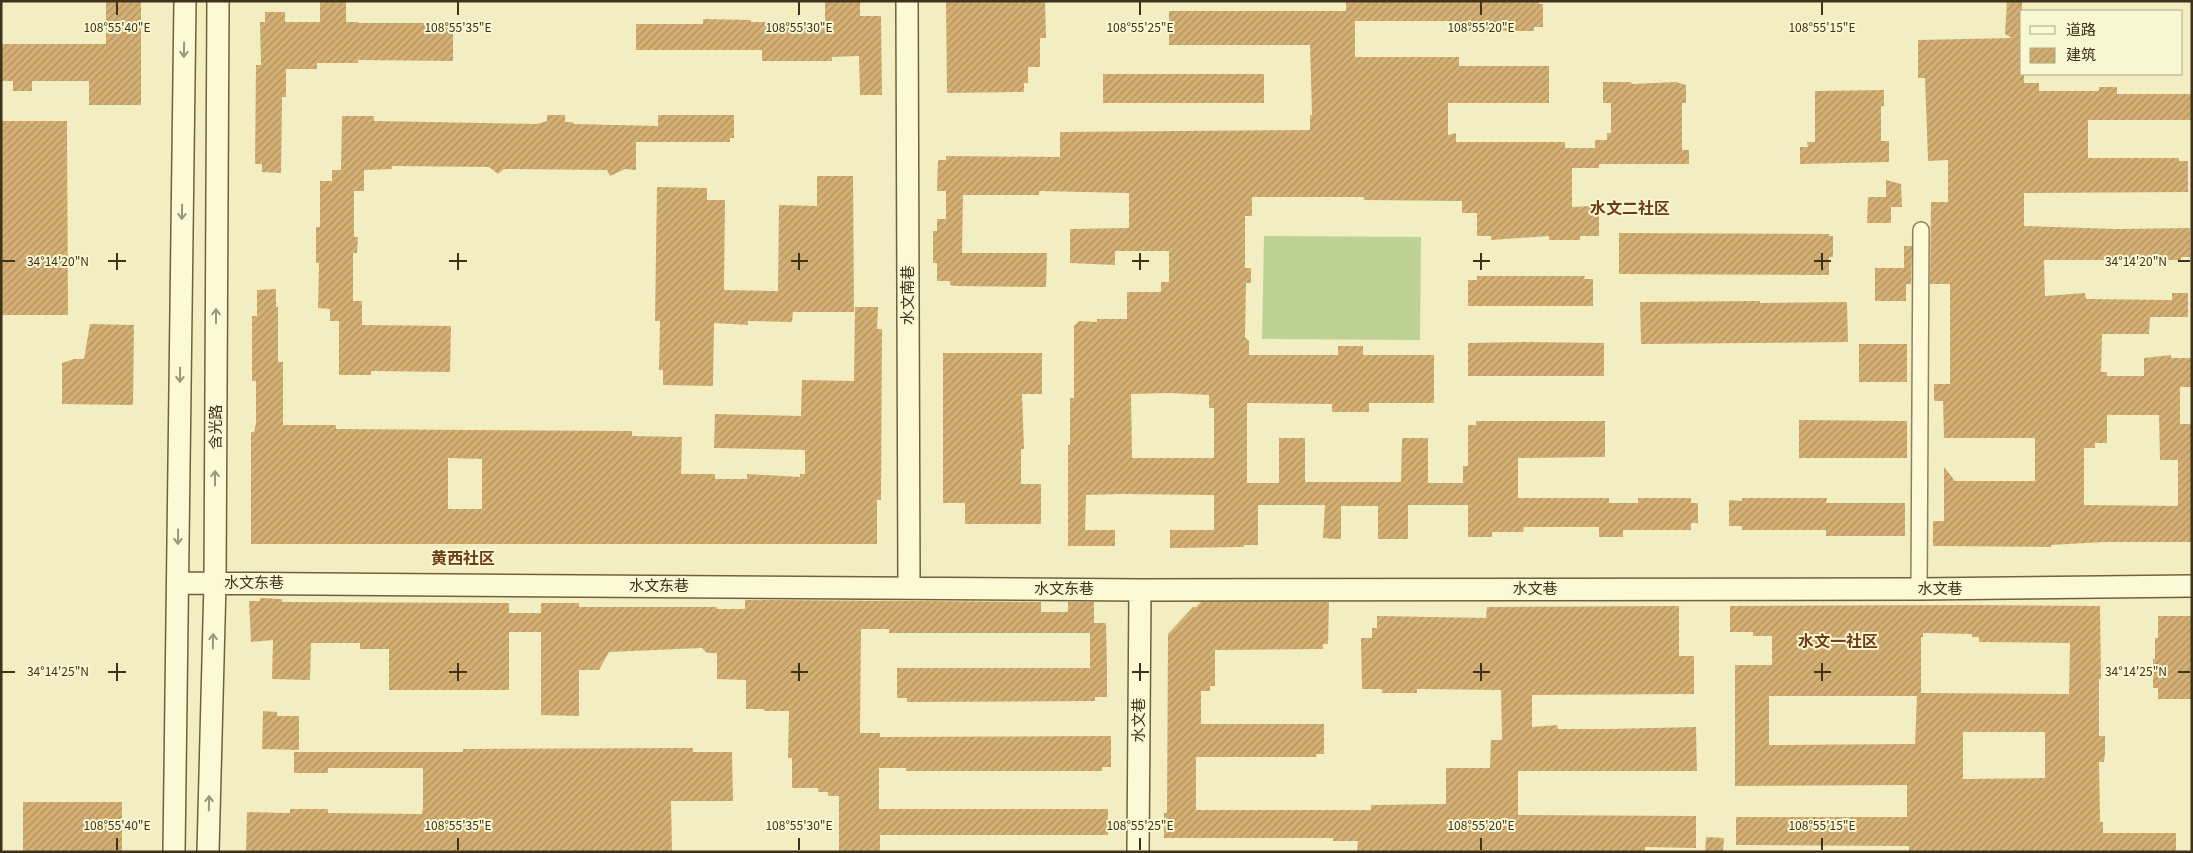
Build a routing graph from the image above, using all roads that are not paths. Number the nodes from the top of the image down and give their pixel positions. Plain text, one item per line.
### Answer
1 (185, 1) edge
2 (218, 1) edge
3 (907, 1) edge
4 (1921, 230) dead end
5 (178, 583) junction
6 (215, 583) junction
7 (2192, 586) edge
8 (908, 588) junction
9 (1919, 589) junction
10 (1140, 590) junction
11 (174, 852) edge
12 (208, 852) edge
13 (1138, 852) edge

1 -> 5 street
6 -> 2 street, 含光路
3 - 8 street, 水文南巷
4 - 9 street
5 - 6 street, 水文东巷
5 - 11 street
6 - 8 street, 水文东巷
12 -> 6 street, 含光路
7 - 9 street, 水文巷
8 - 10 street, 水文东巷
9 - 10 street, 水文巷
10 - 13 street, 水文巷

